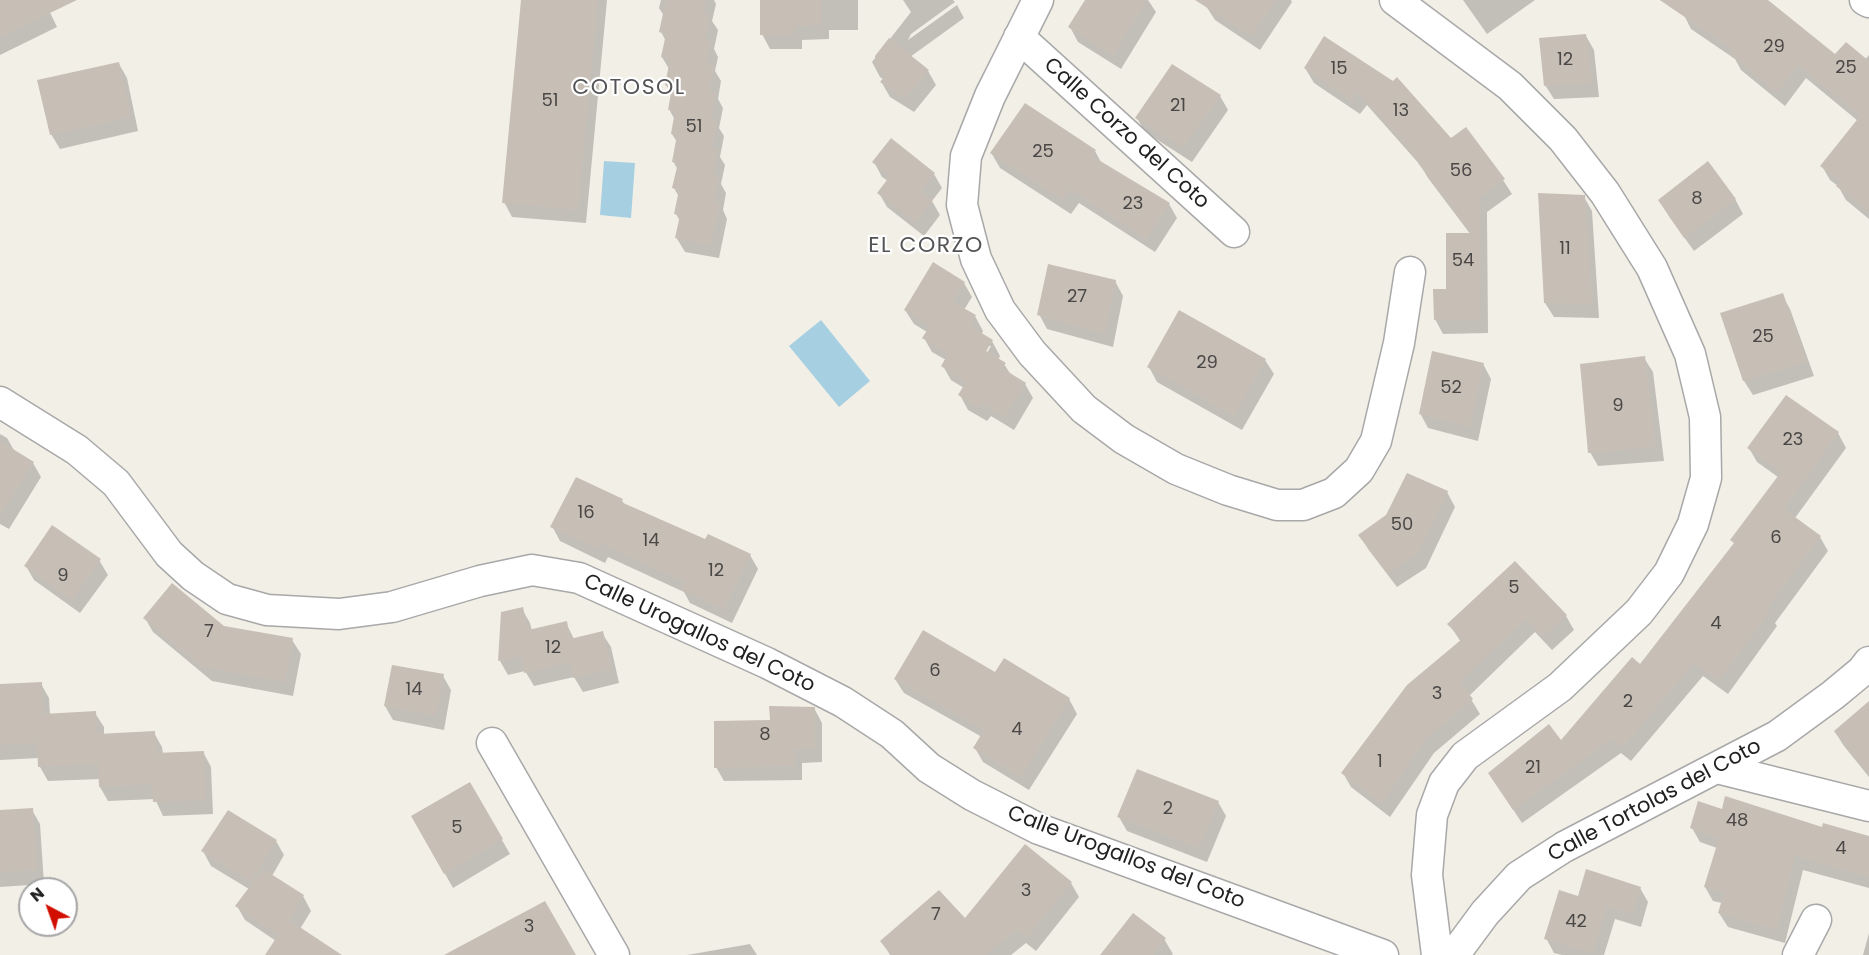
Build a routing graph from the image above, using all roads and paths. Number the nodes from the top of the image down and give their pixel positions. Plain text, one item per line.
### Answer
1 (1038, 0) edge
2 (1395, 0) edge
3 (1865, 0) edge
4 (1869, 2) edge
5 (1019, 37) junction
6 (1234, 232) dead end
7 (1410, 272) dead end
8 (0, 402) edge
9 (1867, 671) edge
10 (492, 743) dead end
11 (1717, 768) junction
12 (1869, 806) edge
13 (1816, 920) dead end
14 (614, 955) edge
15 (1383, 955) edge
16 (1437, 955) edge
17 (1454, 955) edge
18 (1798, 955) edge

1 - 5 street
2 - 16 street
3 - 4 street
5 - 6 street, Calle Corzo del Coto
5 - 7 street
8 - 15 street, Calle Urogallos del Coto
9 - 11 street, Calle Tortolas del Coto
10 - 14 street
11 - 12 street
11 - 17 street, Calle Tortolas del Coto
13 - 18 street

